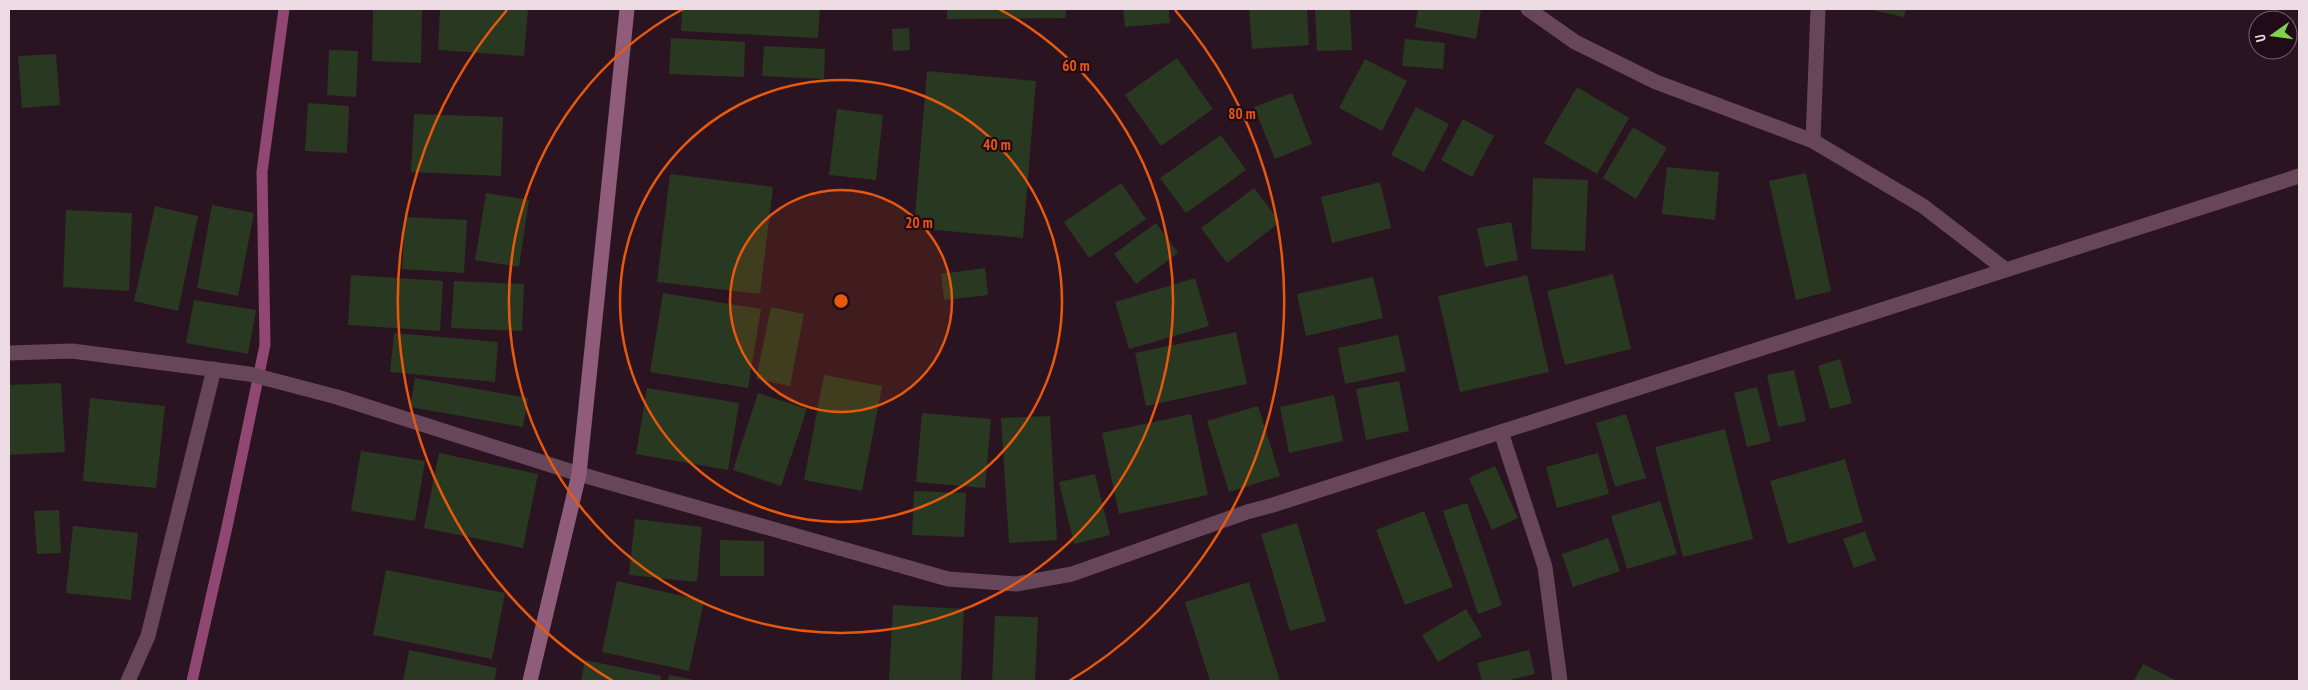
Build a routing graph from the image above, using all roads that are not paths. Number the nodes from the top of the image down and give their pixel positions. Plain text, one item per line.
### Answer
1 (628, 9) edge
2 (1528, 9) edge
3 (1818, 9) edge
4 (1813, 141) junction
5 (2299, 176) edge
6 (2006, 270) junction
7 (9, 353) edge
8 (214, 369) junction
9 (1501, 432) junction
10 (579, 474) junction
11 (128, 681) edge
12 (530, 681) edge
13 (1560, 681) edge

1 - 10 street
2 - 4 street
3 - 4 street
4 - 6 street
5 - 6 street
6 - 9 street
7 - 8 street
8 - 10 street
8 - 11 street
9 - 10 street
9 - 13 street
10 - 12 street

